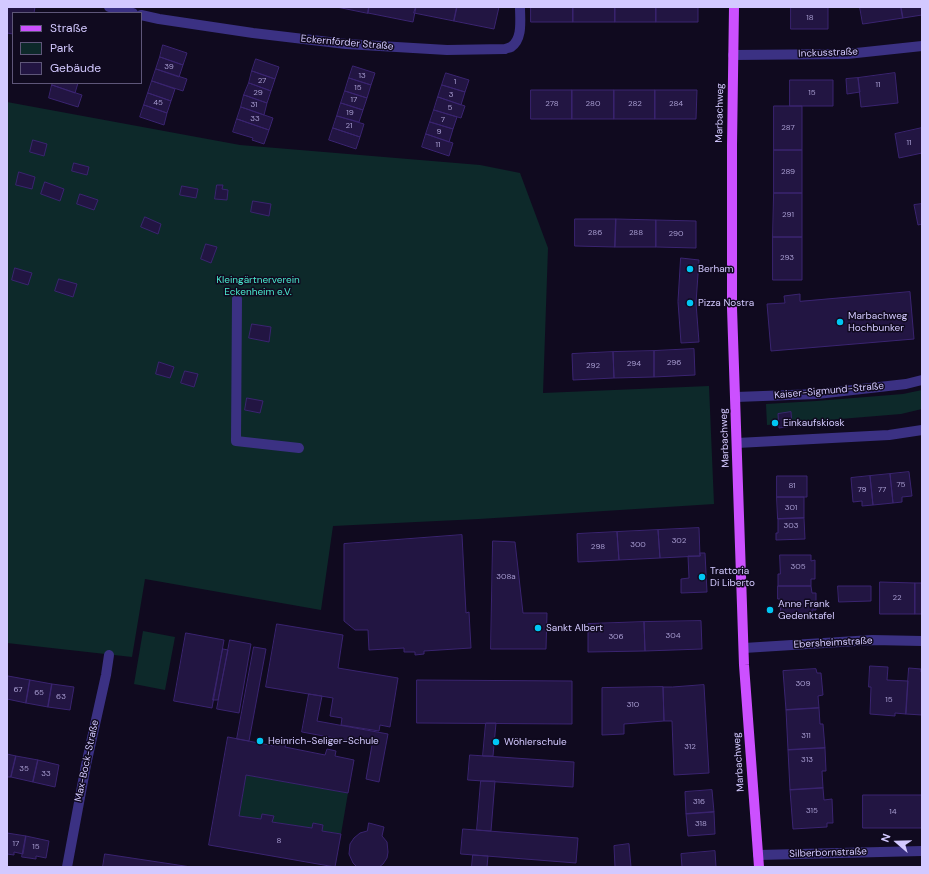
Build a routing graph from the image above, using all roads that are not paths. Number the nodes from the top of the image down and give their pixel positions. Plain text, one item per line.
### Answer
1 (108, 7) edge
2 (520, 7) edge
3 (734, 7) edge
4 (129, 12) edge
5 (142, 15) edge
6 (922, 46) edge
7 (733, 55) junction
8 (237, 298) dead end
9 (922, 380) edge
10 (736, 398) junction
11 (922, 430) edge
12 (737, 443) junction
13 (299, 448) dead end
14 (922, 641) edge
15 (744, 648) junction
16 (109, 655) dead end
17 (922, 851) edge
18 (758, 855) junction
19 (67, 867) edge
20 (758, 867) edge

1 - 4 street
2 - 5 street, Eckernförder Straße
3 - 7 main road, Marbachweg
6 - 7 street, Inckusstraße
7 - 10 main road, Marbachweg
8 - 13 street
9 - 10 street, Kaiser-Sigmund-Straße
10 - 12 main road, Marbachweg
11 - 12 street
12 - 15 main road, Marbachweg
14 - 15 street, Ebersheimstraße
15 - 18 main road, Marbachweg
16 - 19 street, Max-Bock-Straße
17 - 18 street, Silberbornstraße
18 - 20 main road, Marbachweg

